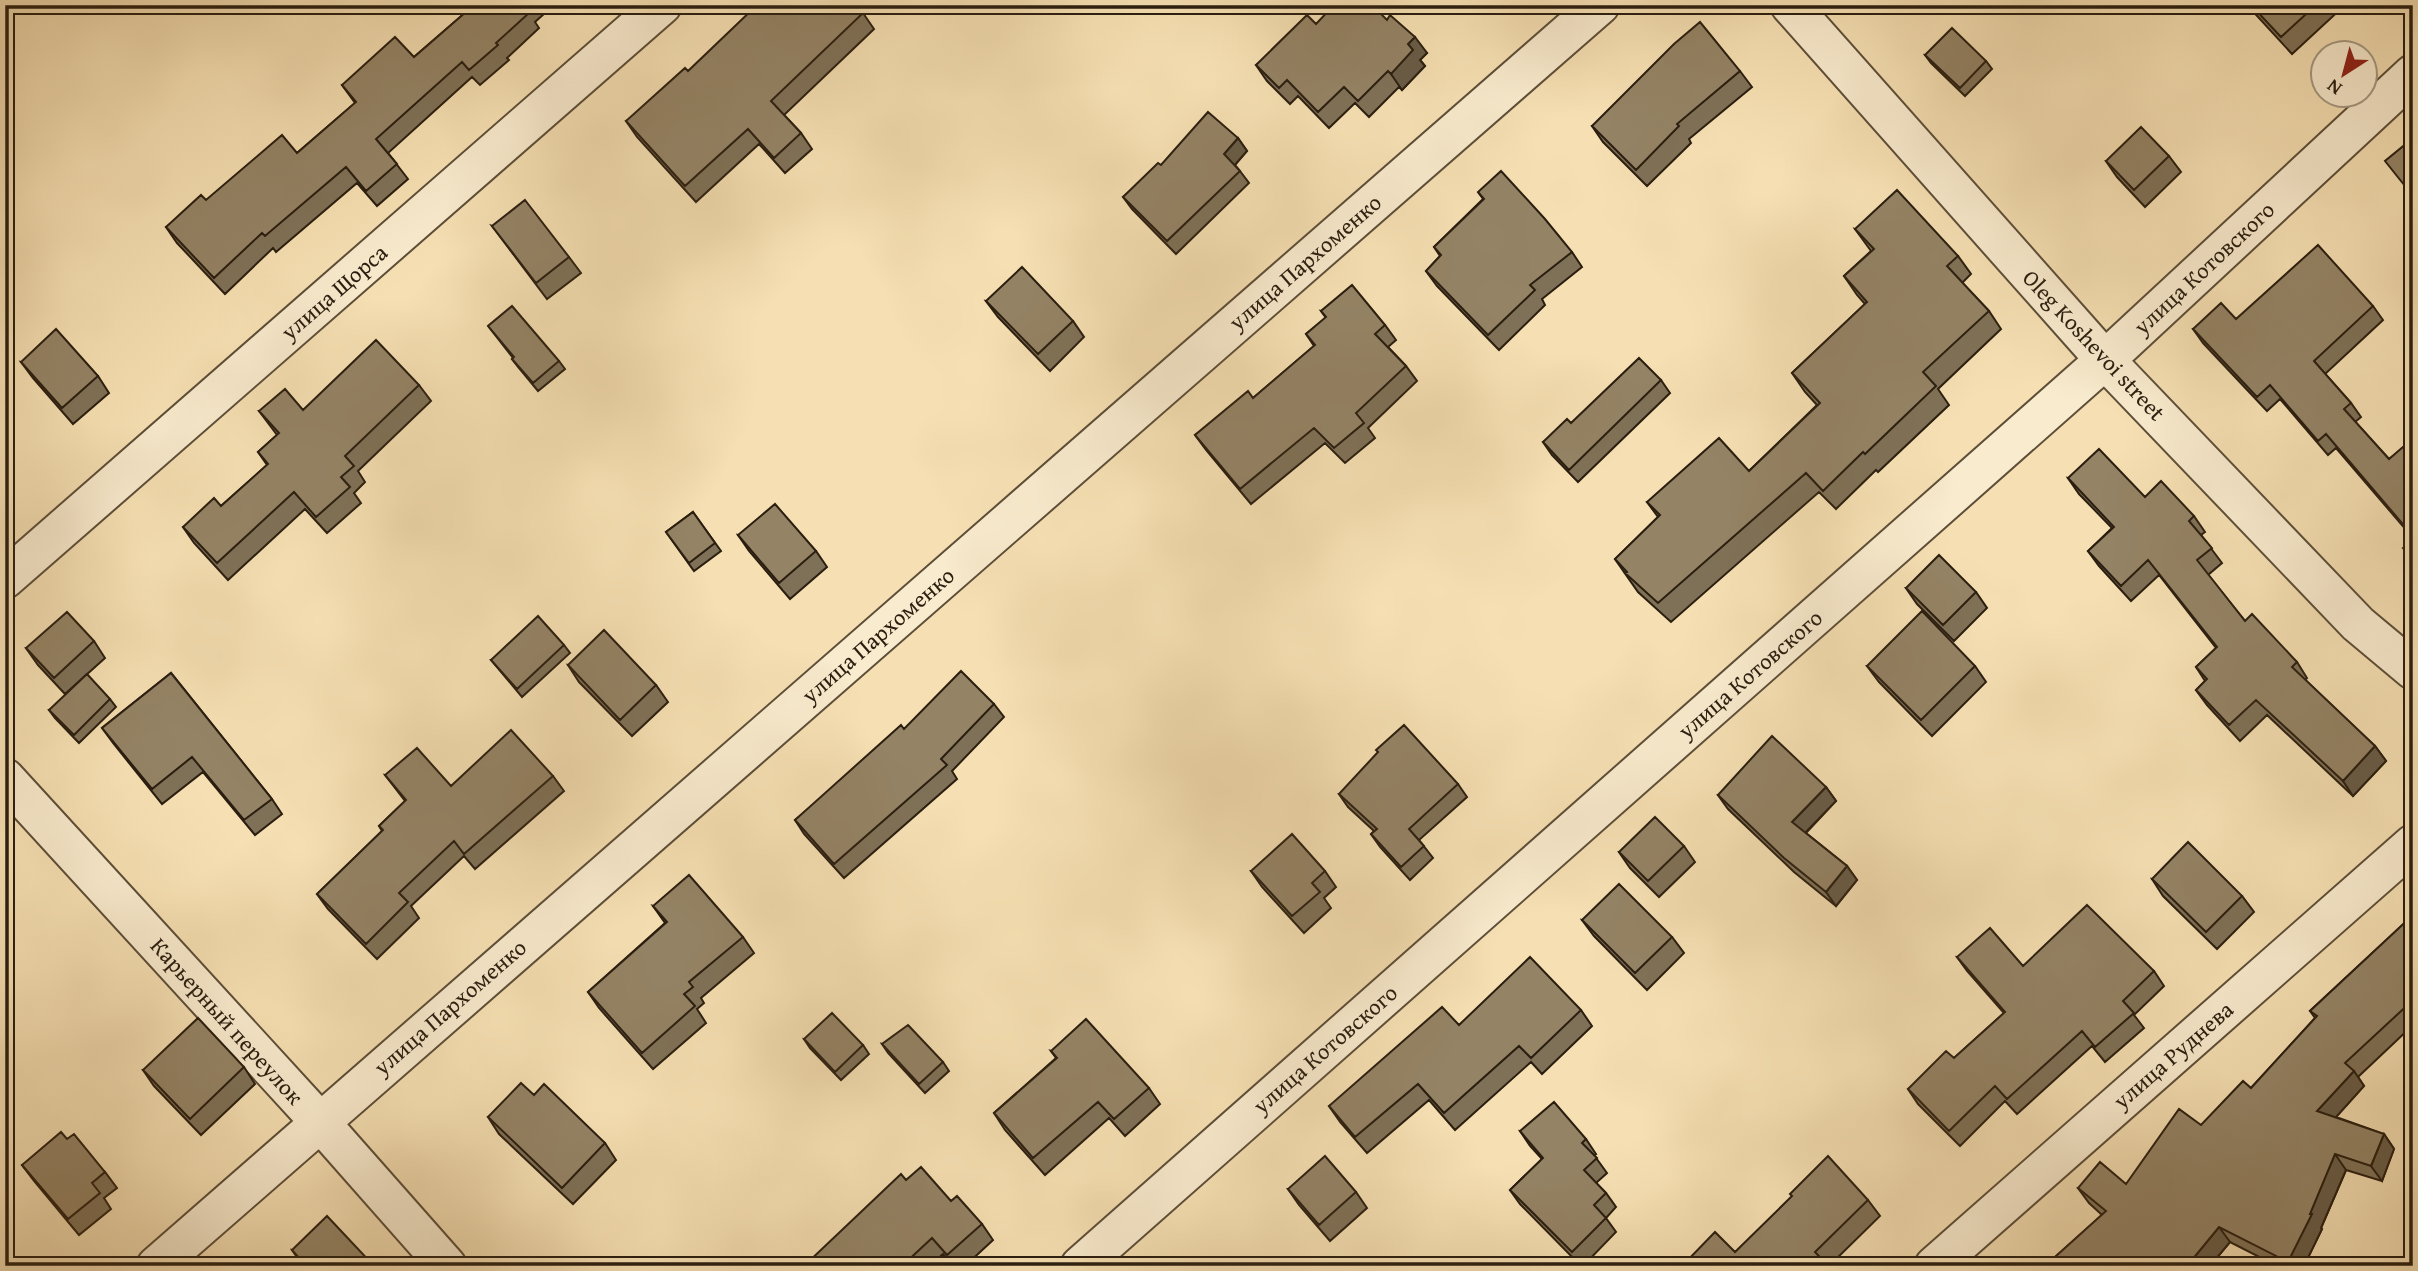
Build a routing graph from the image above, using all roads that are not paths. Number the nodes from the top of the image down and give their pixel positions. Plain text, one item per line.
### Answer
1 (662, 5) edge
2 (1600, 5) edge
3 (1790, 5) edge
4 (2413, 74) edge
5 (2105, 360) junction
6 (5, 579) edge
7 (2413, 670) edge
8 (5, 778) edge
9 (2413, 844) edge
10 (319, 1121) junction
11 (156, 1266) edge
12 (447, 1266) edge
13 (1080, 1266) edge
14 (1934, 1266) edge

1 - 6 street, улица Щорса
2 - 10 street, улица Пархоменко
3 - 5 street, Oleg Koshevoi street
4 - 5 street, улица Котовского
5 - 7 street, Oleg Koshevoi street
5 - 13 street, улица Котовского
8 - 10 street, Карьерный переулок
9 - 14 street, улица Руднева
10 - 11 street, улица Пархоменко
10 - 12 street, Карьерный переулок

